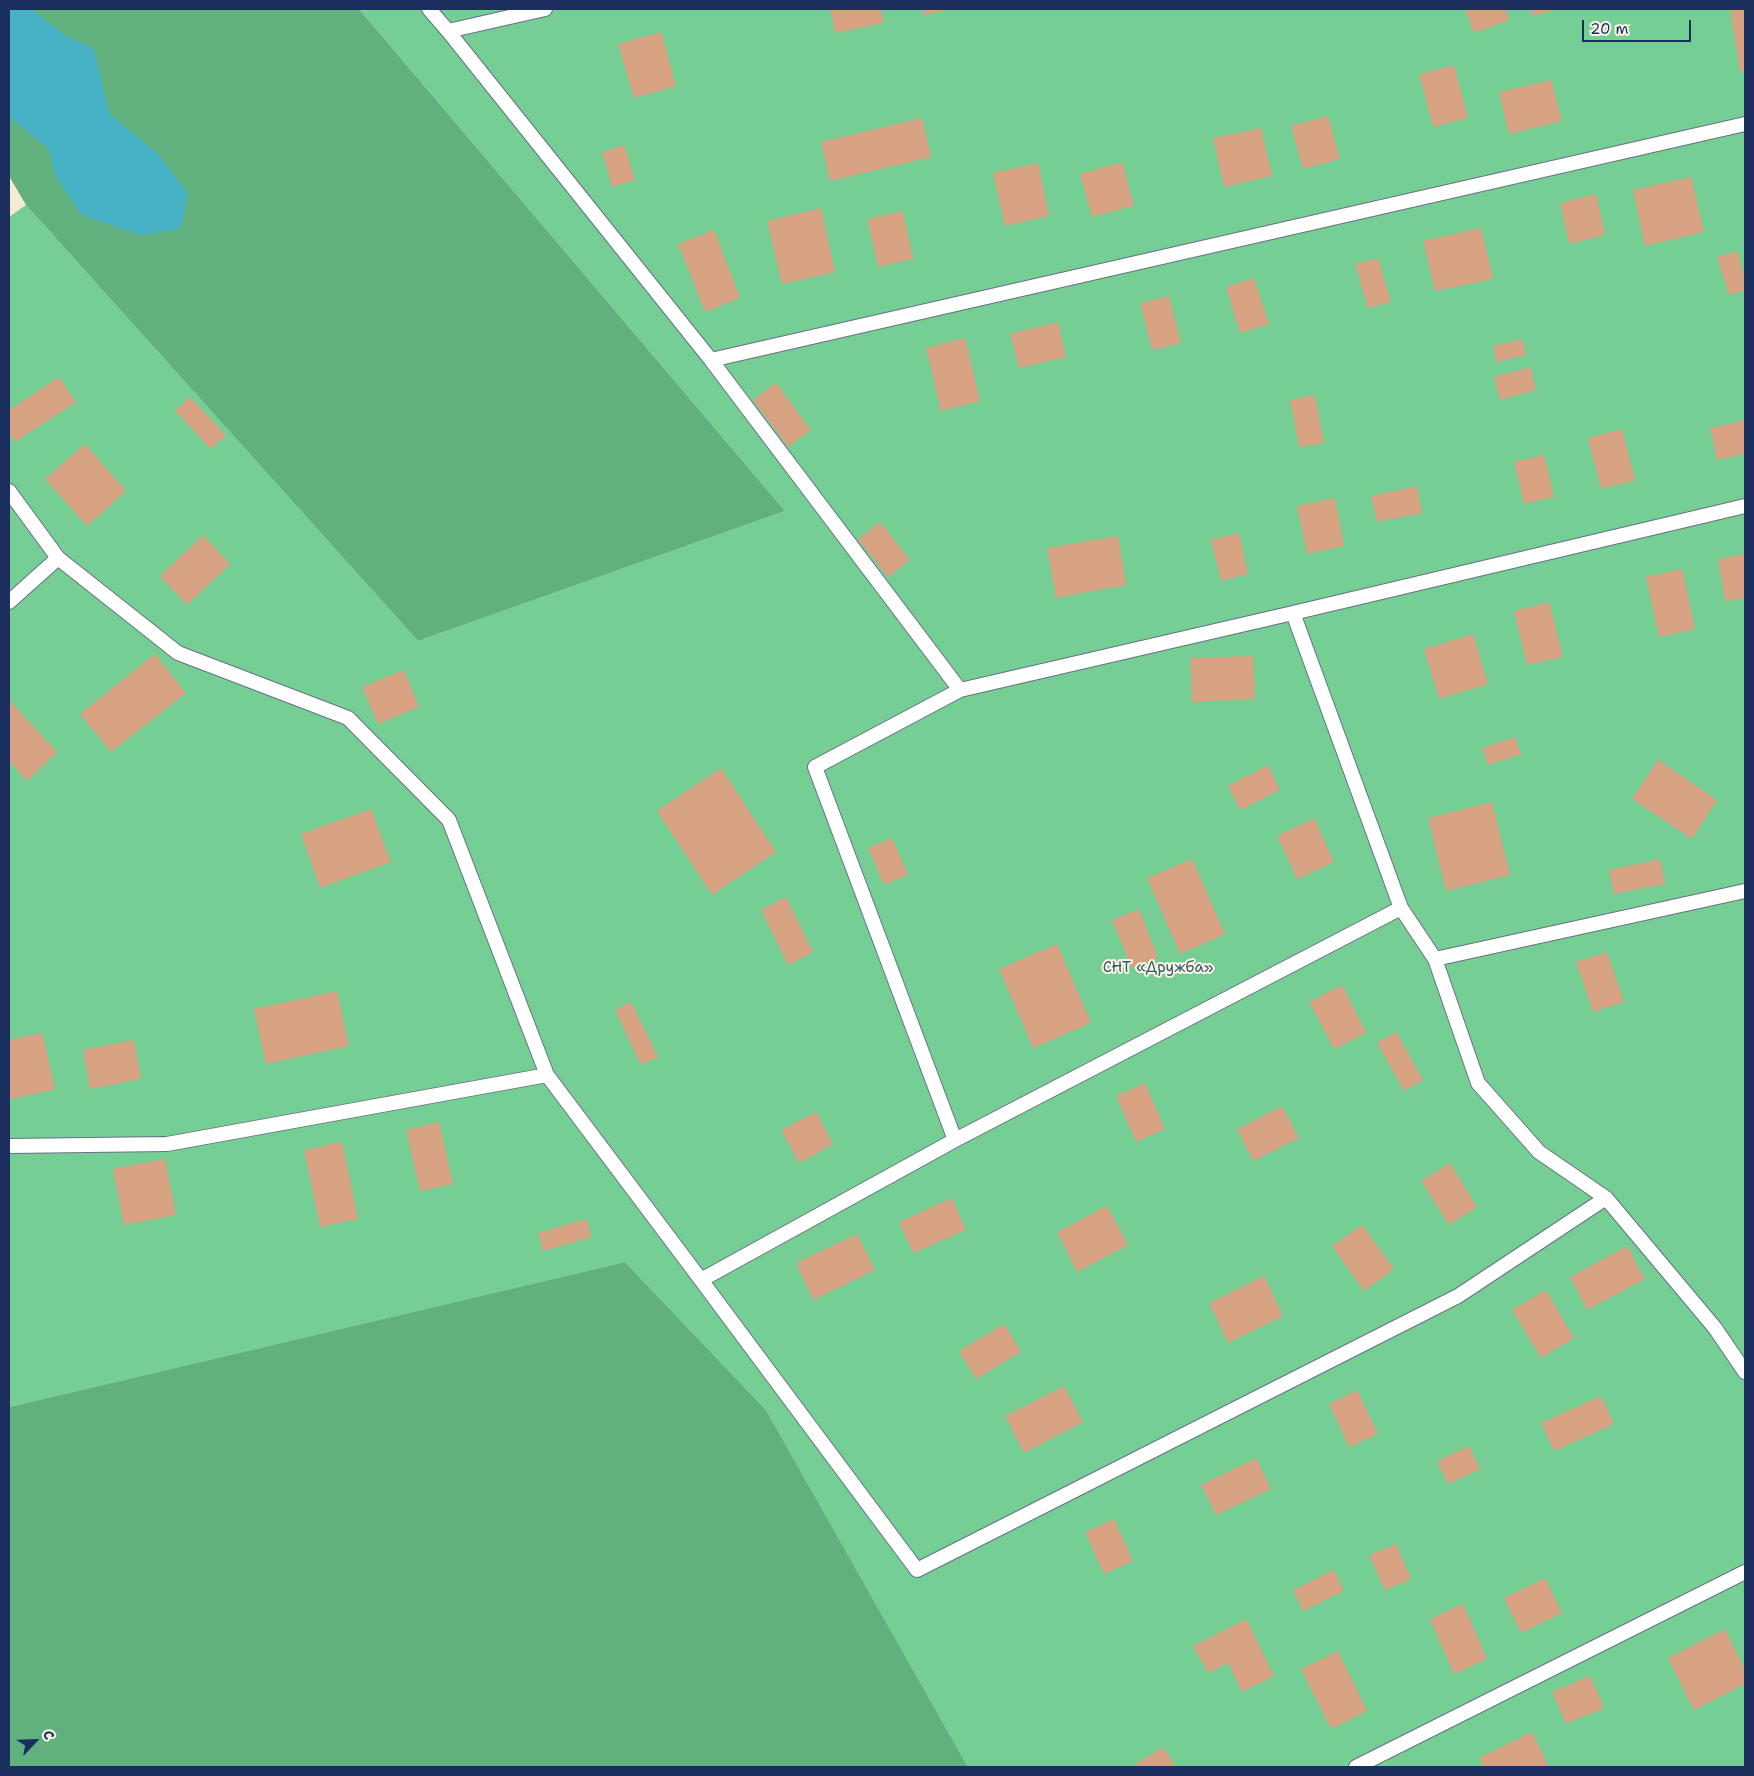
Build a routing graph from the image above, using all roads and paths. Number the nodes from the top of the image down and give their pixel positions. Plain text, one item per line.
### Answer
1 (429, 9) edge
2 (545, 9) edge
3 (448, 31) junction
4 (1745, 124) edge
5 (711, 360) junction
6 (9, 491) edge
7 (1745, 506) edge
8 (58, 558) junction
9 (9, 602) edge
10 (1293, 613) junction
11 (960, 690) junction
12 (1745, 892) edge
13 (1402, 908) junction
14 (1435, 959) junction
15 (547, 1075) junction
16 (955, 1140) junction
17 (9, 1146) edge
18 (1606, 1198) junction
19 (701, 1280) junction
20 (1745, 1372) edge
21 (1745, 1572) edge
22 (1356, 1767) edge

1 - 3 lane
2 - 3 lane
3 - 5 lane
4 - 5 lane
5 - 11 lane
6 - 8 lane
7 - 10 lane
8 - 9 lane
8 - 15 lane
10 - 11 lane
10 - 13 lane
11 - 16 lane
12 - 14 lane
13 - 14 lane
13 - 16 lane
14 - 18 lane
15 - 17 lane
15 - 19 lane
16 - 19 lane
18 - 19 lane
18 - 20 lane
21 - 22 lane

